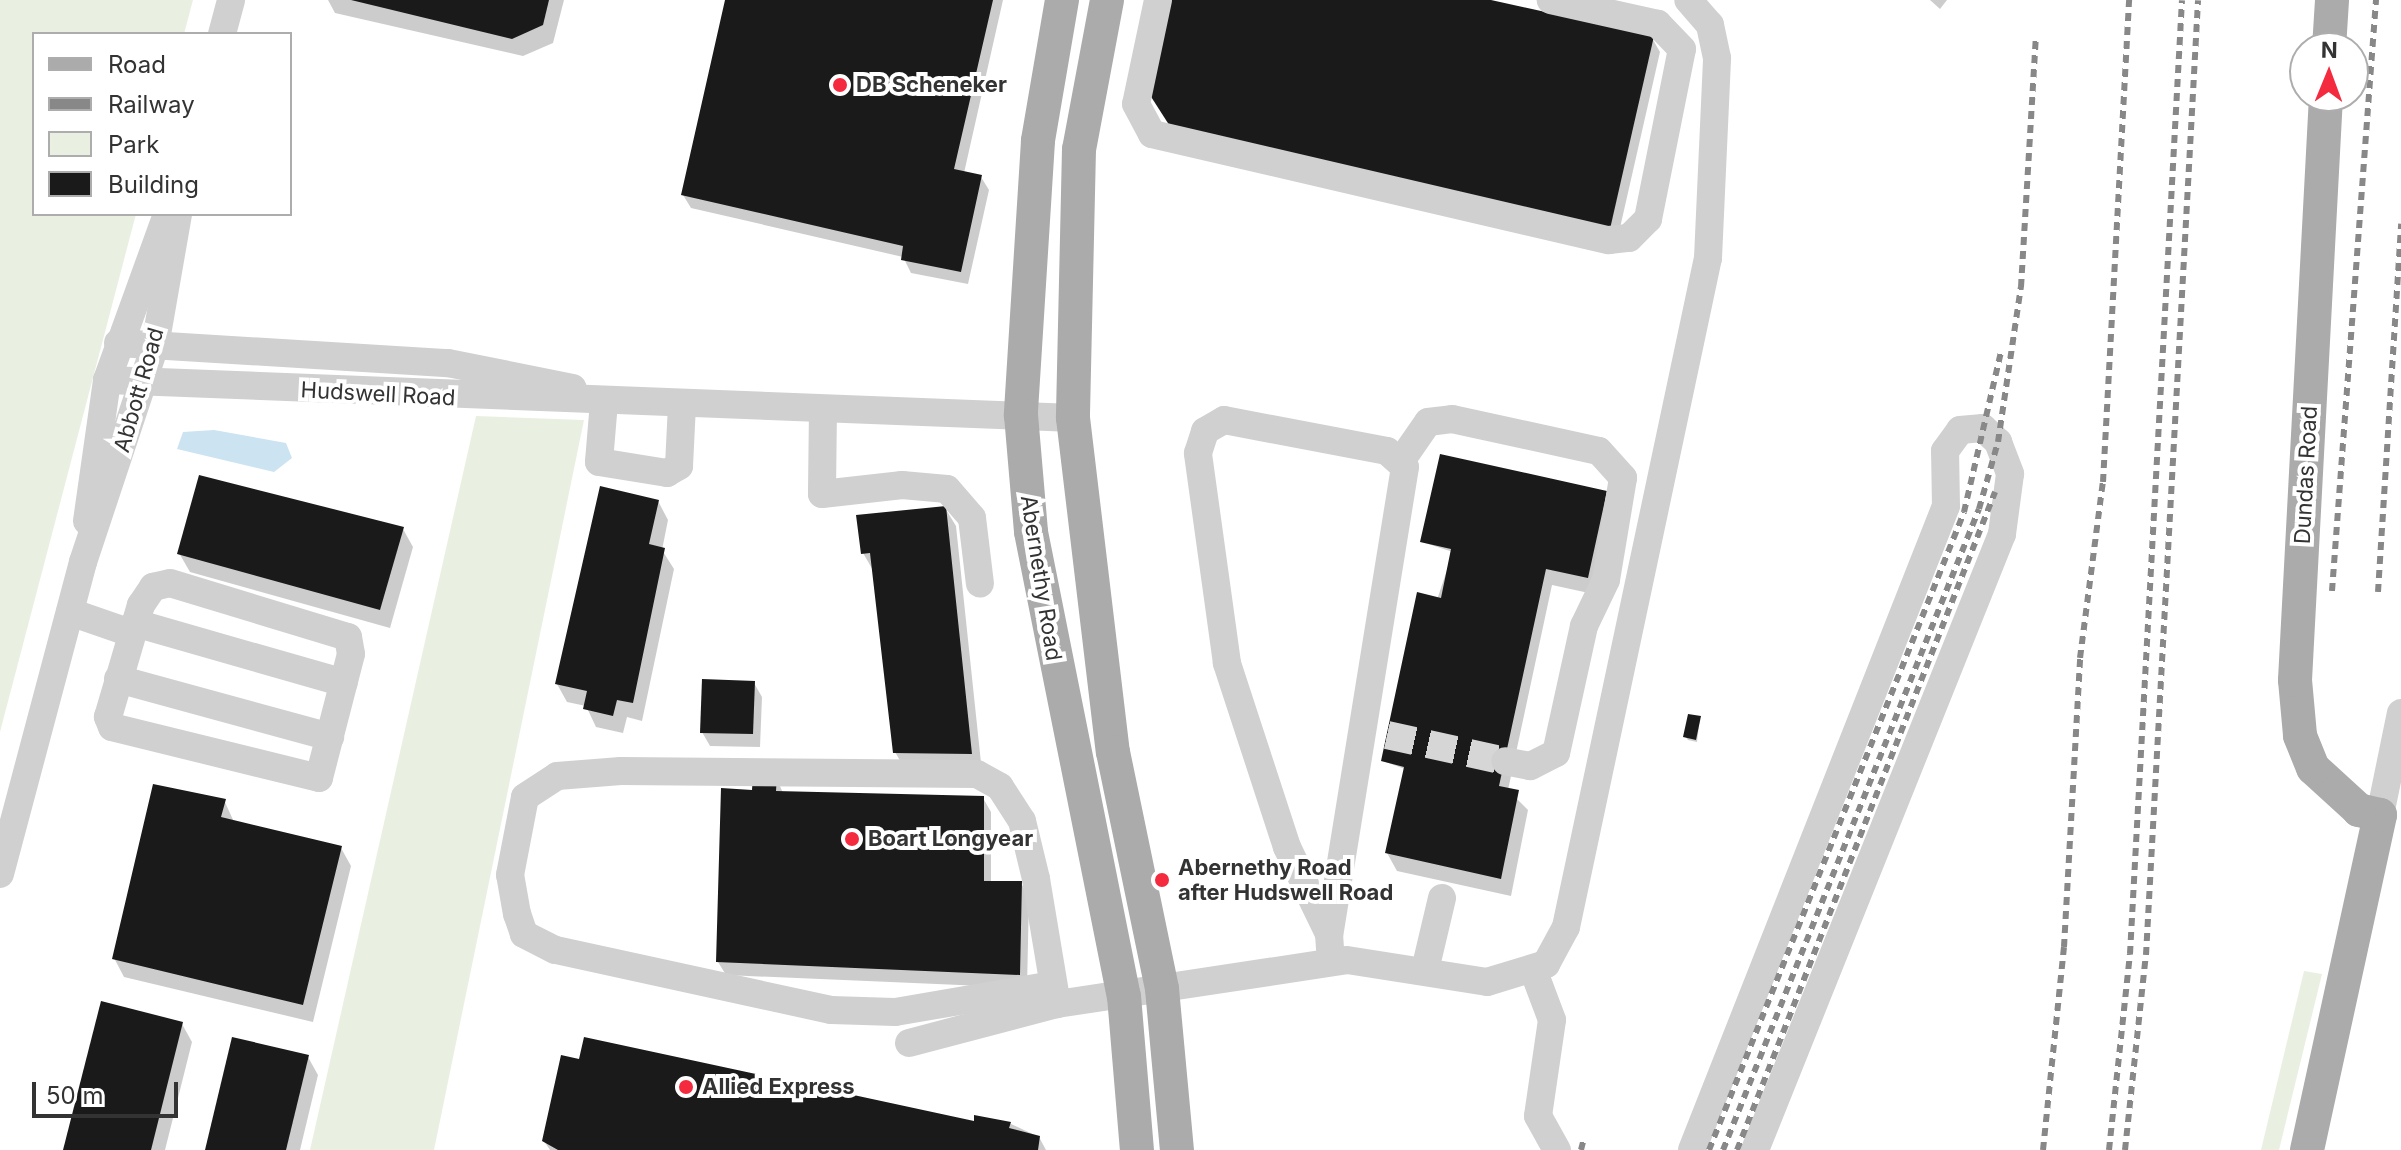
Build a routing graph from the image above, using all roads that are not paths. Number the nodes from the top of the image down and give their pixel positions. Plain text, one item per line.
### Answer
1 (231, 0) edge
2 (1062, 0) edge
3 (1107, 0) edge
4 (1158, 0) edge
5 (1551, 0) edge
6 (1688, 0) edge
7 (2332, 0) edge
8 (223, 32) edge
9 (2330, 32) edge
10 (2325, 112) edge
11 (166, 216) edge
12 (178, 216) edge
13 (118, 343) junction
14 (155, 346) junction
15 (107, 380) junction
16 (143, 382) junction
17 (604, 402) junction
18 (648, 403) junction
19 (682, 404) junction
20 (823, 409) junction
21 (1021, 415) junction
22 (1073, 418) junction
23 (1401, 461) junction
24 (83, 562) junction
25 (980, 584) dead end
26 (70, 612) junction
27 (133, 628) junction
28 (118, 679) junction
29 (344, 683) junction
30 (2401, 713) edge
31 (330, 737) junction
32 (1505, 761) tunnel mouth
33 (2380, 815) junction
34 (0, 874) edge
35 (1442, 898) dead end
36 (1330, 948) junction
37 (1425, 970) junction
38 (1534, 972) junction
39 (1162, 989) junction
40 (1055, 994) junction
41 (1124, 996) junction
42 (909, 1043) dead end
43 (1137, 1150) edge
44 (1177, 1150) edge
45 (1557, 1150) edge
46 (1692, 1150) edge
47 (1755, 1150) edge
48 (2307, 1150) edge

1 - 8 street
2 - 21 main road, Abernethy Road
3 - 22 main road
4 - 5 street
6 - 38 street
7 - 9 main road
10 - 33 main road, Dundas Road
11 - 13 street, Abbott Road
12 - 14 street, Abbott Road
13 - 14 street, Hudswell Road
13 - 15 street, Abbott Road
14 - 16 street, Abbott Road
14 - 18 street, Hudswell Road
15 - 16 street, Hudswell Road
15 - 24 street, Abbott Road
16 - 17 street, Hudswell Road
16 - 24 street, Abbott Road
17 - 18 street, Hudswell Road
17 - 19 street
18 - 19 street, Hudswell Road
19 - 20 street, Hudswell Road
20 - 21 street, Hudswell Road
20 - 25 street
21 - 22 street, Hudswell Road
21 - 41 main road, Abernethy Road
22 - 39 main road
23 - 32 street
23 - 36 street
23 - 36 street
24 - 26 street, Abbott Road
26 - 27 street
26 - 34 street, Abbott Road
27 - 28 street
27 - 29 street
27 - 29 street
28 - 31 street
28 - 31 street
29 - 31 street
30 - 33 street
33 - 48 main road
35 - 37 street
36 - 37 street
36 - 39 street
37 - 38 street
38 - 45 street
39 - 41 street
39 - 44 main road
40 - 40 street
40 - 41 street
40 - 42 street
41 - 43 main road, Abernethy Road
46 - 47 street

